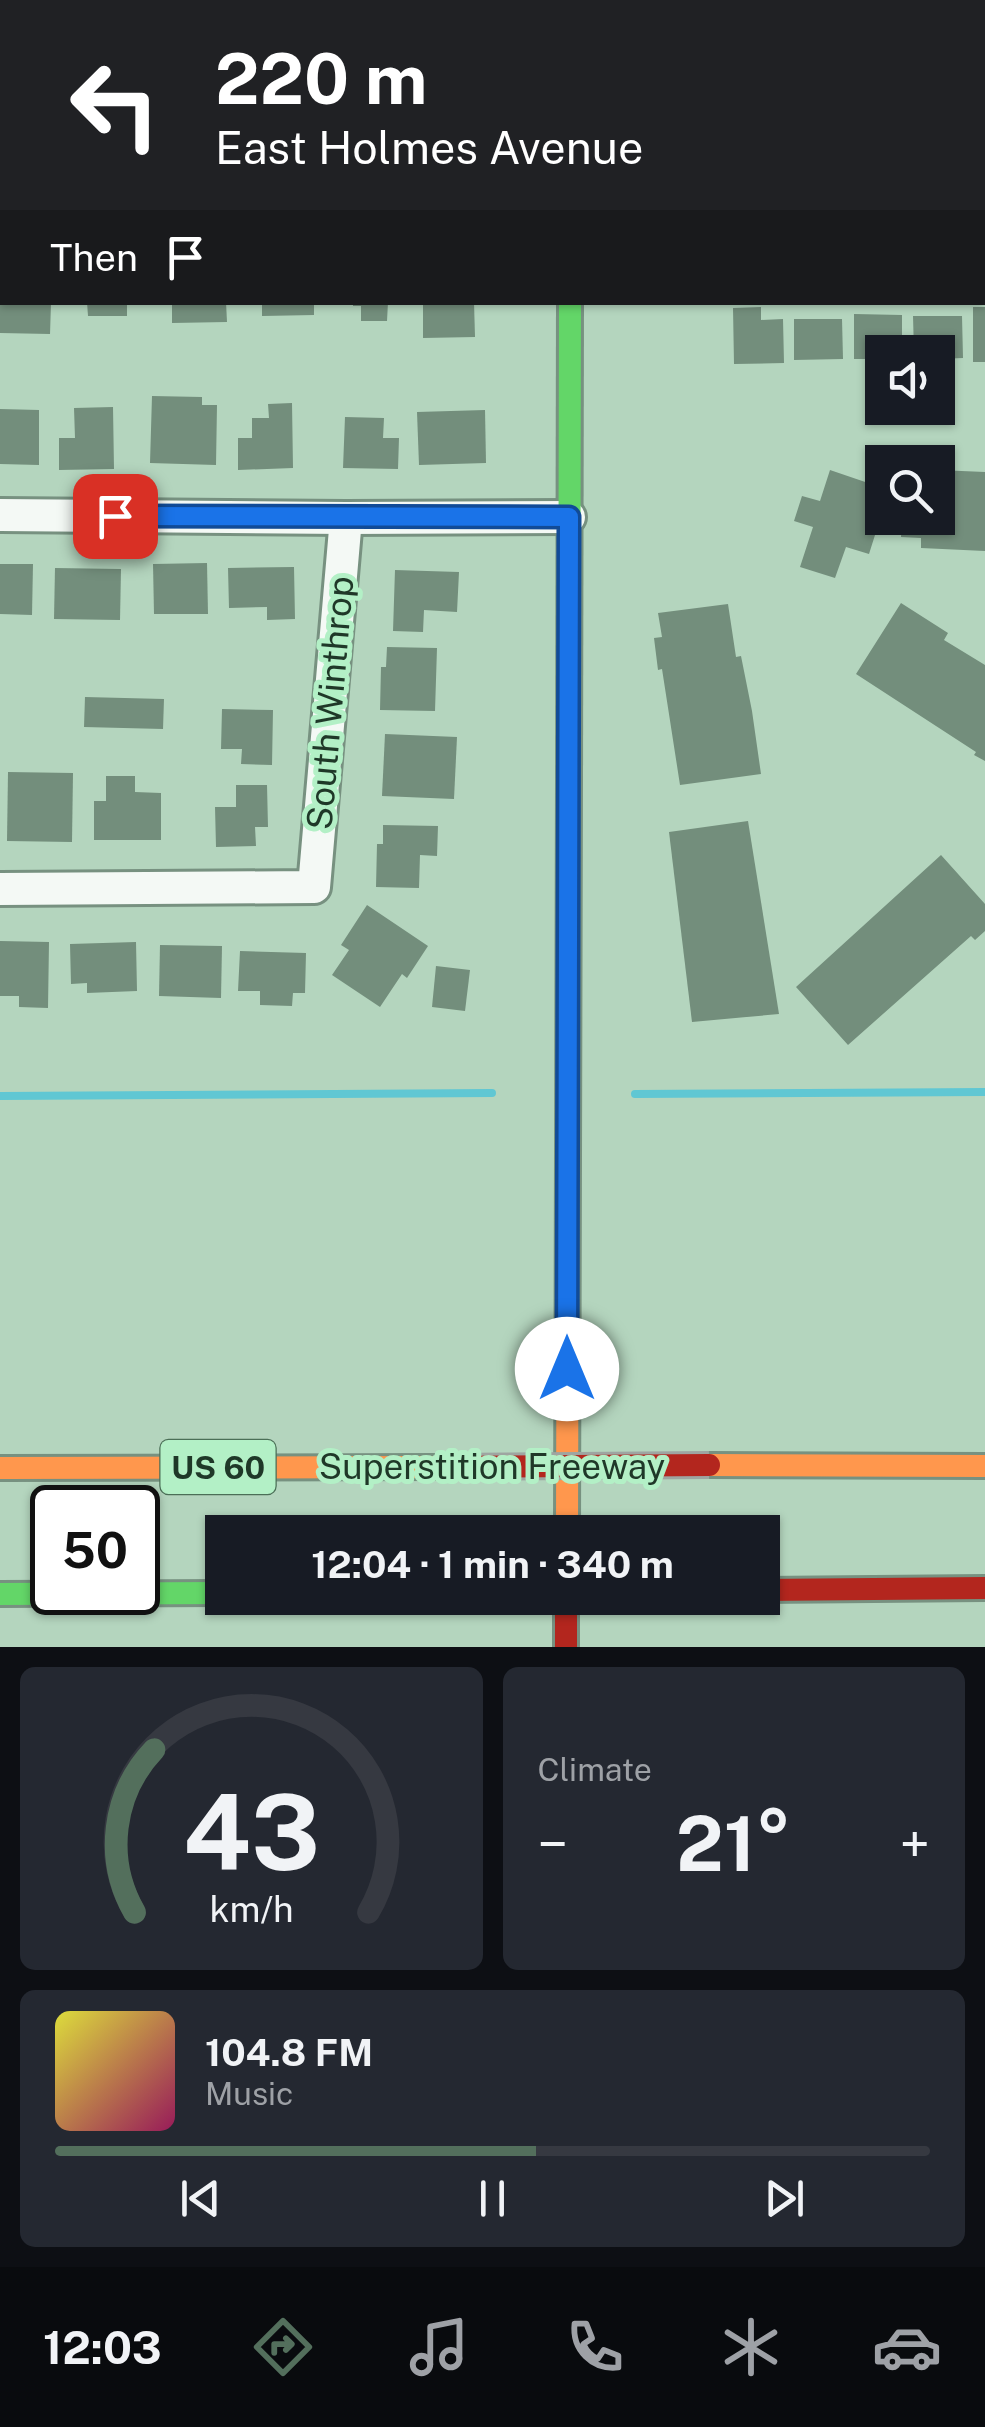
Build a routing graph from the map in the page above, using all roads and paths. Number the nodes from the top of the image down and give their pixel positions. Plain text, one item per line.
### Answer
1 (570, 305) edge
2 (0, 514) edge
3 (569, 517) junction
4 (346, 518) junction
5 (0, 889) edge
6 (985, 1466) edge
7 (0, 1468) edge
8 (566, 1515) edge
9 (985, 1588) edge
10 (780, 1590) edge
11 (205, 1593) edge
12 (0, 1594) edge
13 (566, 1615) edge
14 (566, 1647) edge

1 - 3 main road
2 - 4 street
3 - 4 street
3 - 8 main road
4 - 5 street, South Winthrop
6 - 7 main road, Superstition Freeway / US 60, bridge
9 - 10 main road
11 - 12 main road
13 - 14 main road

